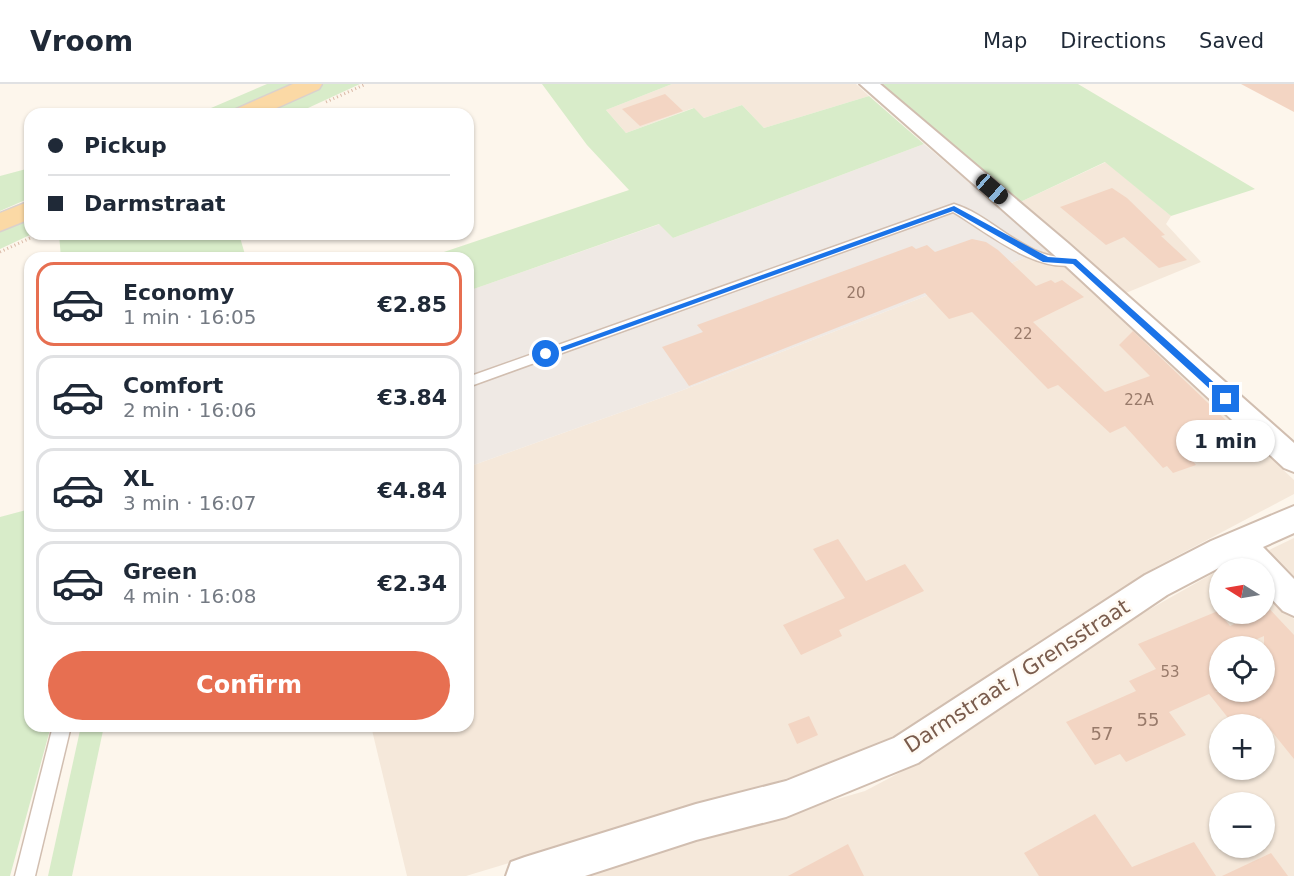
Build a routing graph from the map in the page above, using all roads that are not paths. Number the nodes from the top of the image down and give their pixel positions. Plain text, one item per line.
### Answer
1 (311, 84) edge
2 (869, 84) edge
3 (257, 108) edge
4 (24, 213) edge
5 (0, 223) edge
6 (1074, 261) junction
7 (474, 380) edge
8 (1294, 460) edge
9 (1294, 519) edge
10 (1233, 547) junction
11 (1294, 601) edge
12 (61, 732) edge
13 (25, 876) edge
14 (525, 876) edge

1 - 3 main road
2 - 6 street
4 - 5 main road
6 - 7 lane
6 - 8 street
9 - 10 street, Darmstraat / Grensstraat
10 - 11 street
10 - 14 street, Darmstraat / Grensstraat
12 - 13 lane

